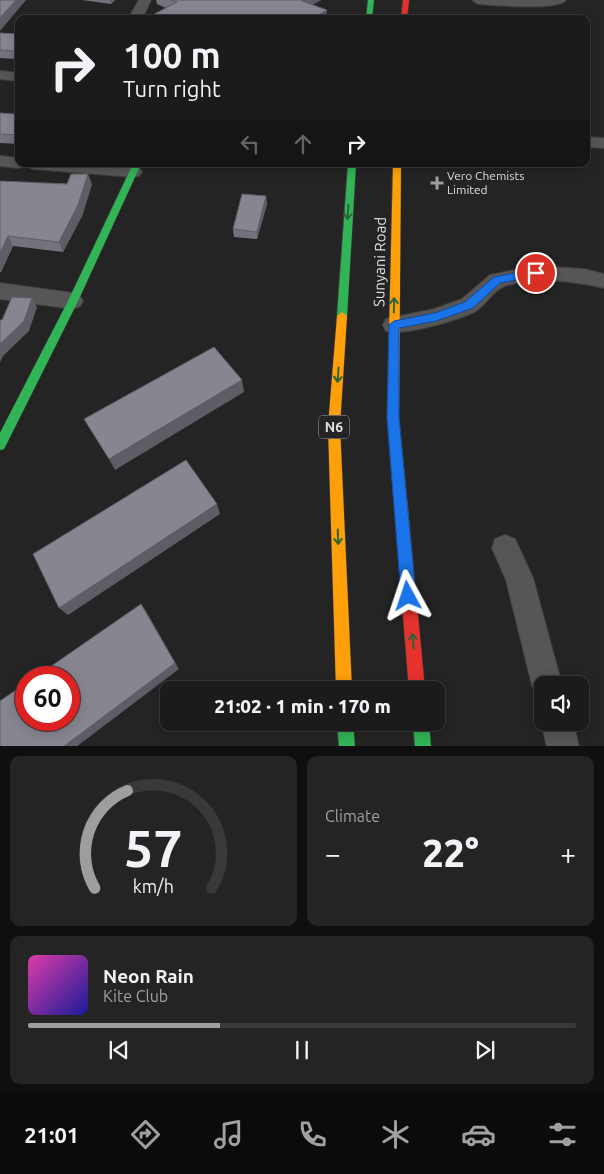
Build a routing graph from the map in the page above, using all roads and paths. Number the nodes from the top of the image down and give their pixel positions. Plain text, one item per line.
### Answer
1 (145, 0) edge
2 (371, 0) edge
3 (406, 0) edge
4 (478, 0) edge
5 (560, 0) edge
6 (137, 15) edge
7 (369, 15) edge
8 (404, 15) edge
9 (0, 75) edge
10 (15, 77) edge
11 (590, 142) edge
12 (604, 144) edge
13 (0, 161) edge
14 (15, 163) edge
15 (110, 167) edge
16 (352, 167) edge
17 (397, 167) edge
18 (135, 168) edge
19 (604, 281) edge
20 (0, 291) edge
21 (73, 301) junction
22 (394, 325) junction
23 (0, 445) edge
24 (505, 548) dead end
25 (545, 676) edge
26 (344, 681) edge
27 (416, 681) edge
28 (347, 731) edge
29 (422, 731) edge
30 (559, 731) edge
31 (348, 746) edge
32 (423, 746) edge
33 (563, 746) edge

1 - 6 street
2 - 7 main road
3 - 8 main road
4 - 5 street
9 - 10 street
11 - 12 street
13 - 14 street
15 - 18 street
16 -> 26 main road, N6
22 -> 17 main road, Sunyani Road
18 - 21 main road
19 - 22 street
20 - 21 street
21 - 23 main road
27 -> 22 main road, Sunyani Road
24 - 25 street
28 - 31 main road
29 - 32 main road
30 - 33 street

